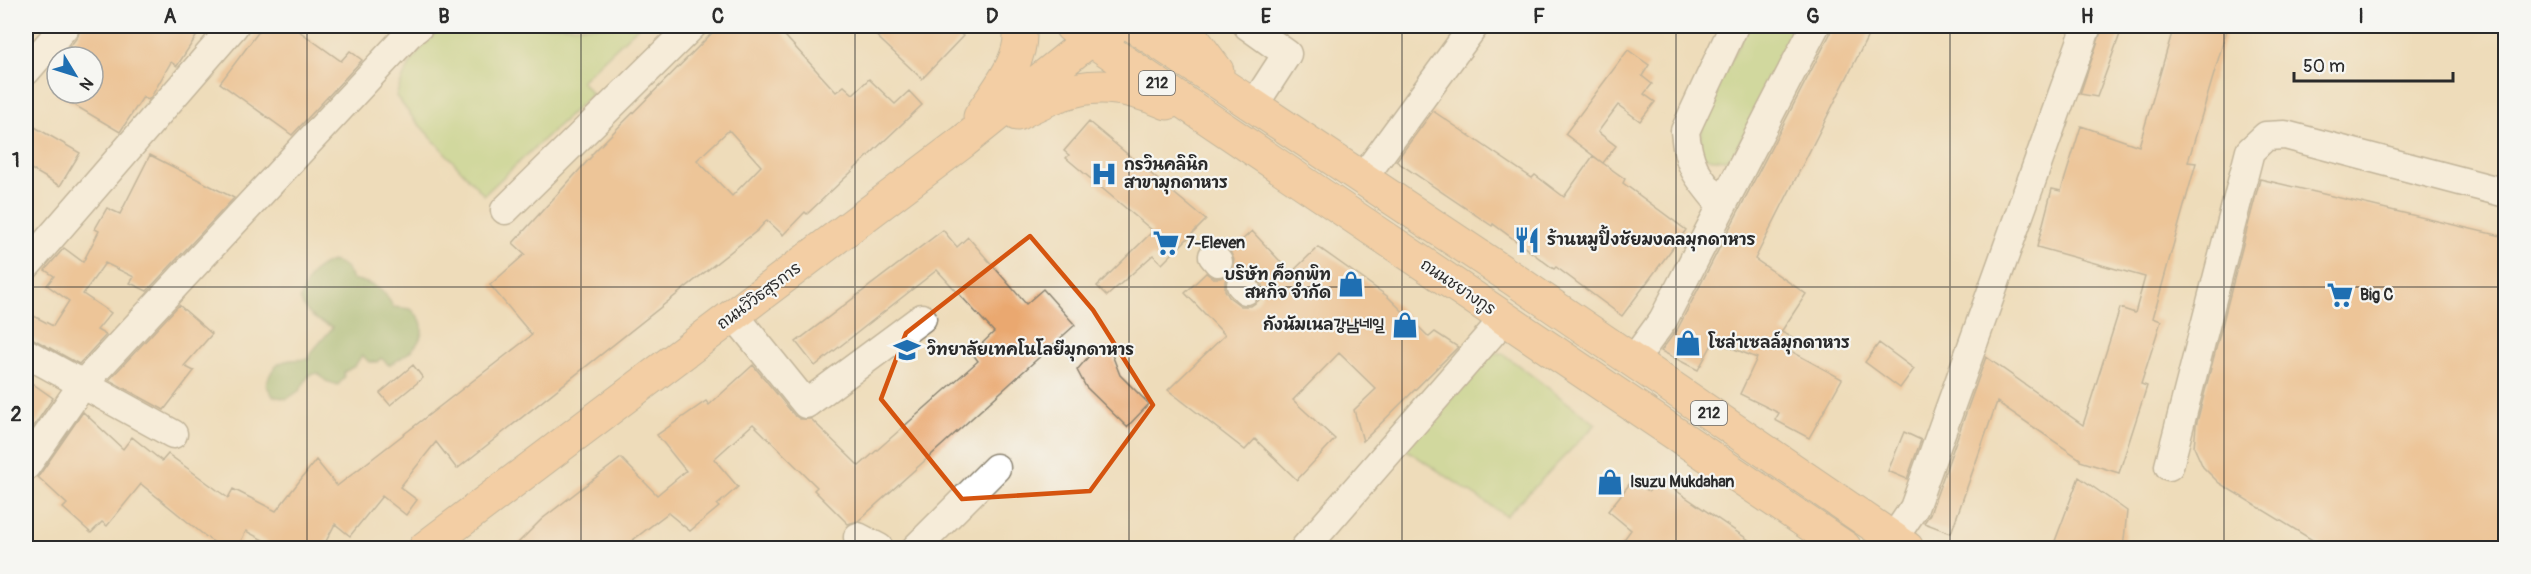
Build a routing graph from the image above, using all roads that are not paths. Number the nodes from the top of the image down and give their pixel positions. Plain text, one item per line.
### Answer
1 (65, 26) edge
2 (234, 26) edge
3 (419, 26) edge
4 (692, 26) edge
5 (1019, 26) edge
6 (1126, 26) edge
7 (1134, 26) edge
8 (1187, 26) edge
9 (1248, 26) edge
10 (1474, 26) edge
11 (1734, 26) edge
12 (1815, 26) edge
13 (2087, 26) edge
14 (1086, 30) edge
15 (26, 71) edge
16 (1247, 100) junction
17 (1223, 128) junction
18 (964, 141) junction
19 (1363, 178) junction
20 (2505, 193) edge
21 (1722, 206) junction
22 (505, 210) dead end
23 (26, 266) edge
24 (734, 315) junction
25 (922, 318) dead end
26 (1504, 319) junction
27 (26, 353) edge
28 (1633, 361) junction
29 (83, 384) junction
30 (173, 434) dead end
31 (26, 466) edge
32 (2169, 466) dead end
33 (996, 468) dead end
34 (1900, 544) edge
35 (425, 549) edge
36 (916, 549) edge
37 (1305, 549) edge
38 (1845, 549) edge

1 - 15 street
2 - 23 street
3 - 29 street
4 - 22 street
5 - 18 main road
6 - 14 main road, ถนนวิวิธสุรการ
7 - 16 main road, 212
8 - 16 main road
9 - 16 street
10 - 19 street
11 - 21 street
12 - 21 street
13 - 34 street
14 - 17 main road, ถนนชยางกูร / 212
14 - 18 main road, ถนนวิวิธสุรการ
16 - 19 main road, 212
17 - 18 main road
17 - 26 main road, ถนนชยางกูร / 212
18 - 24 main road, ถนนวิวิธสุรการ
19 - 28 main road, 212
20 - 32 street
21 - 28 street
24 - 25 street
24 - 35 main road, ถนนวิวิธสุรการ
26 - 37 street
26 - 38 main road, ถนนชยางกูร / 212
27 - 29 street
28 - 34 main road, 212
29 - 30 street
29 - 31 street
33 - 36 street

